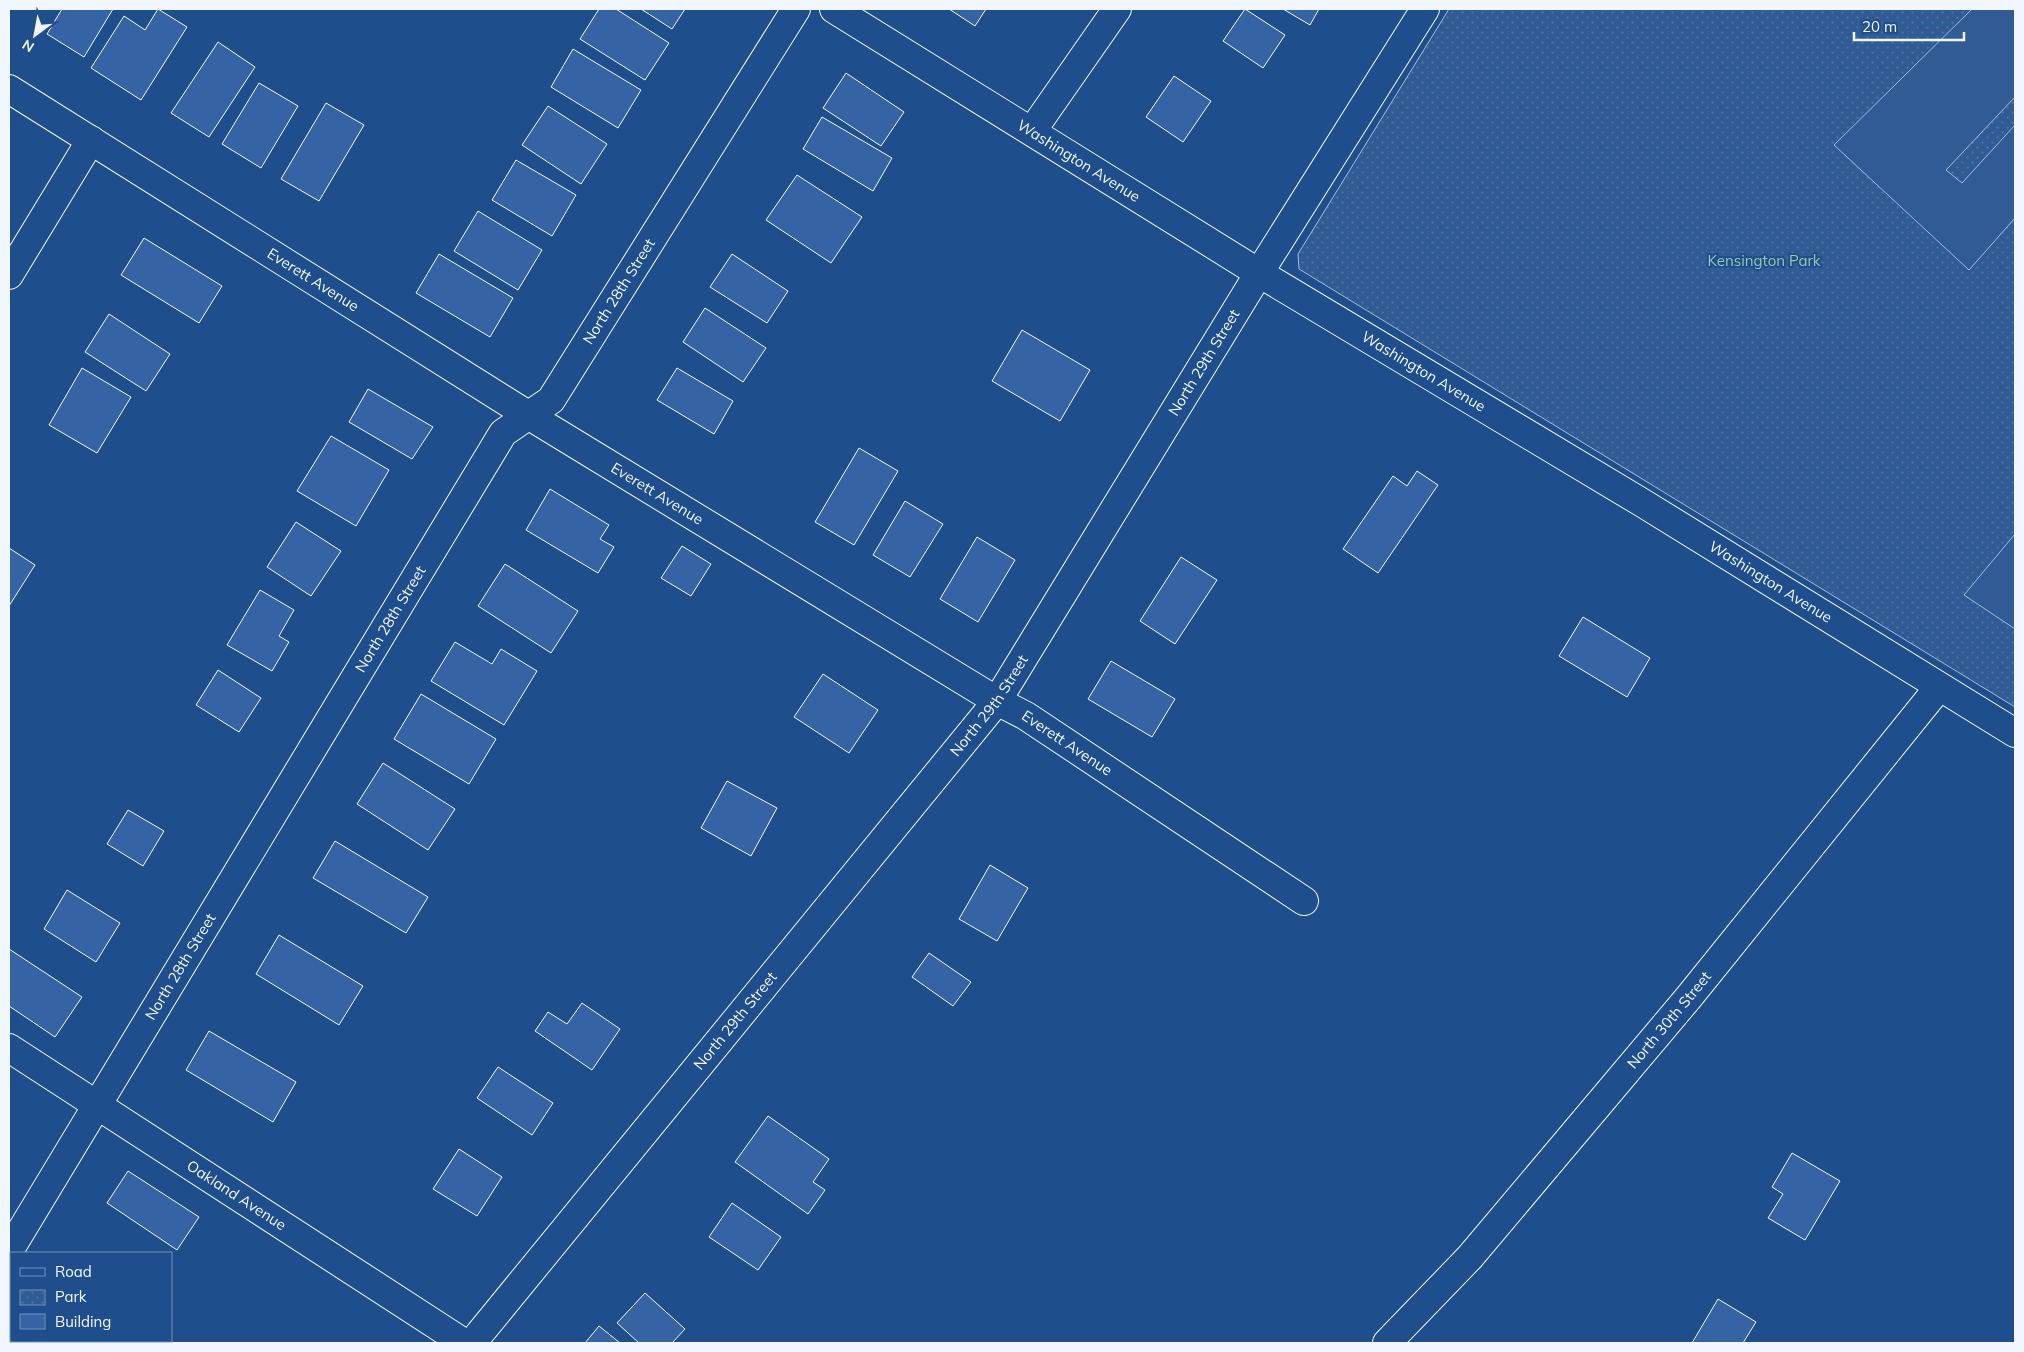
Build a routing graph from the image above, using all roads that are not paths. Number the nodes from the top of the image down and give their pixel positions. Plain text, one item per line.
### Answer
1 (796, 9) edge
2 (834, 9) edge
3 (1117, 9) edge
4 (1425, 9) edge
5 (9, 89) edge
6 (1032, 132) junction
7 (91, 140) junction
8 (1259, 273) junction
9 (9, 275) edge
10 (528, 415) junction
11 (1939, 687) junction
12 (997, 701) junction
13 (2015, 733) edge
14 (1304, 900) dead end
15 (9, 1048) edge
16 (97, 1105) junction
17 (9, 1252) edge
18 (464, 1343) edge
19 (472, 1343) edge
20 (1387, 1343) edge

1 - 10 street, North 28th Street
2 - 6 street, Washington Avenue
3 - 6 street
4 - 8 street, North 29th Street
5 - 7 street, Everett Avenue
6 - 8 street, Washington Avenue
7 - 9 street
7 - 10 street, Everett Avenue
8 - 11 street, Washington Avenue
8 - 12 street, North 29th Street
10 - 12 street, Everett Avenue
10 - 16 street, North 28th Street
11 - 13 street, Washington Avenue
11 - 20 street, North 30th Street
12 - 14 street, Everett Avenue
12 - 19 street, North 29th Street
15 - 16 street, Oakland Avenue
16 - 17 street, North 28th Street
16 - 18 street, Oakland Avenue

